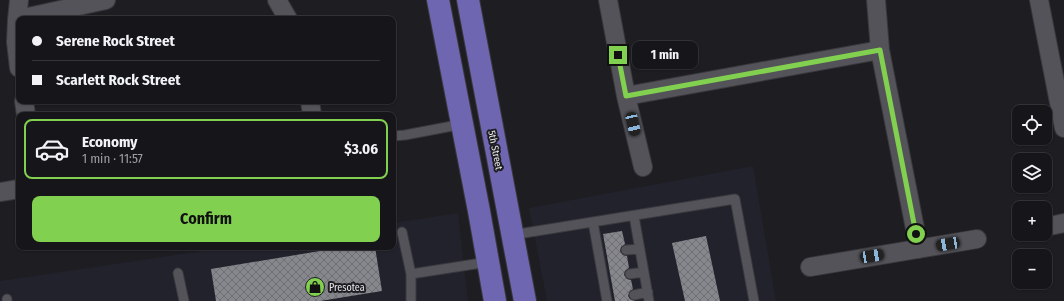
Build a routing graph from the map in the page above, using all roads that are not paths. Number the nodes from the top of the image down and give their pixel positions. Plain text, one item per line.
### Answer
1 (19, 0) edge
2 (106, 0) edge
3 (277, 0) edge
4 (438, 0) edge
5 (459, 0) edge
6 (468, 0) edge
7 (608, 0) edge
8 (876, 0) edge
9 (1039, 0) edge
10 (18, 16) edge
11 (32, 16) edge
12 (286, 16) edge
13 (474, 31) junction
14 (880, 50) junction
15 (626, 96) junction
16 (462, 124) junction
17 (1064, 128) edge
18 (396, 136) edge
19 (643, 166) dead end
20 (16, 189) edge
21 (0, 192) edge
22 (634, 216) junction
23 (593, 222) junction
24 (1064, 223) edge
25 (1052, 226) edge
26 (402, 232) dead end
27 (512, 235) junction
28 (978, 239) dead end
29 (640, 249) junction
30 (919, 249) junction
31 (626, 250) dead end
32 (488, 262) junction
33 (810, 266) dead end
34 (644, 272) junction
35 (178, 273) dead end
36 (411, 274) junction
37 (630, 274) dead end
38 (634, 295) dead end
39 (649, 297) edge
40 (610, 299) edge
41 (184, 301) edge
42 (411, 301) edge
43 (495, 301) edge
44 (525, 301) edge
45 (754, 301) edge

1 - 10 street
2 - 11 street
3 - 12 street
4 - 16 main road
5 - 13 main road
6 - 13 main road, 5th Street
7 - 15 street
8 - 14 street
9 - 17 street
13 - 27 main road, 5th Street
14 - 15 street
14 - 30 street
15 - 19 street
16 - 18 lane
16 - 32 main road
20 - 21 street
22 - 23 lane
22 - 29 lane
22 - 45 lane
23 - 27 lane
23 - 40 lane
24 - 25 street
26 - 36 lane
27 - 44 main road, 5th Street
28 - 30 street
29 - 31 lane
29 - 34 lane
30 - 33 street
32 - 36 lane
32 - 43 main road
34 - 37 lane
34 - 39 lane
35 - 41 lane
36 - 42 lane
38 - 39 lane

